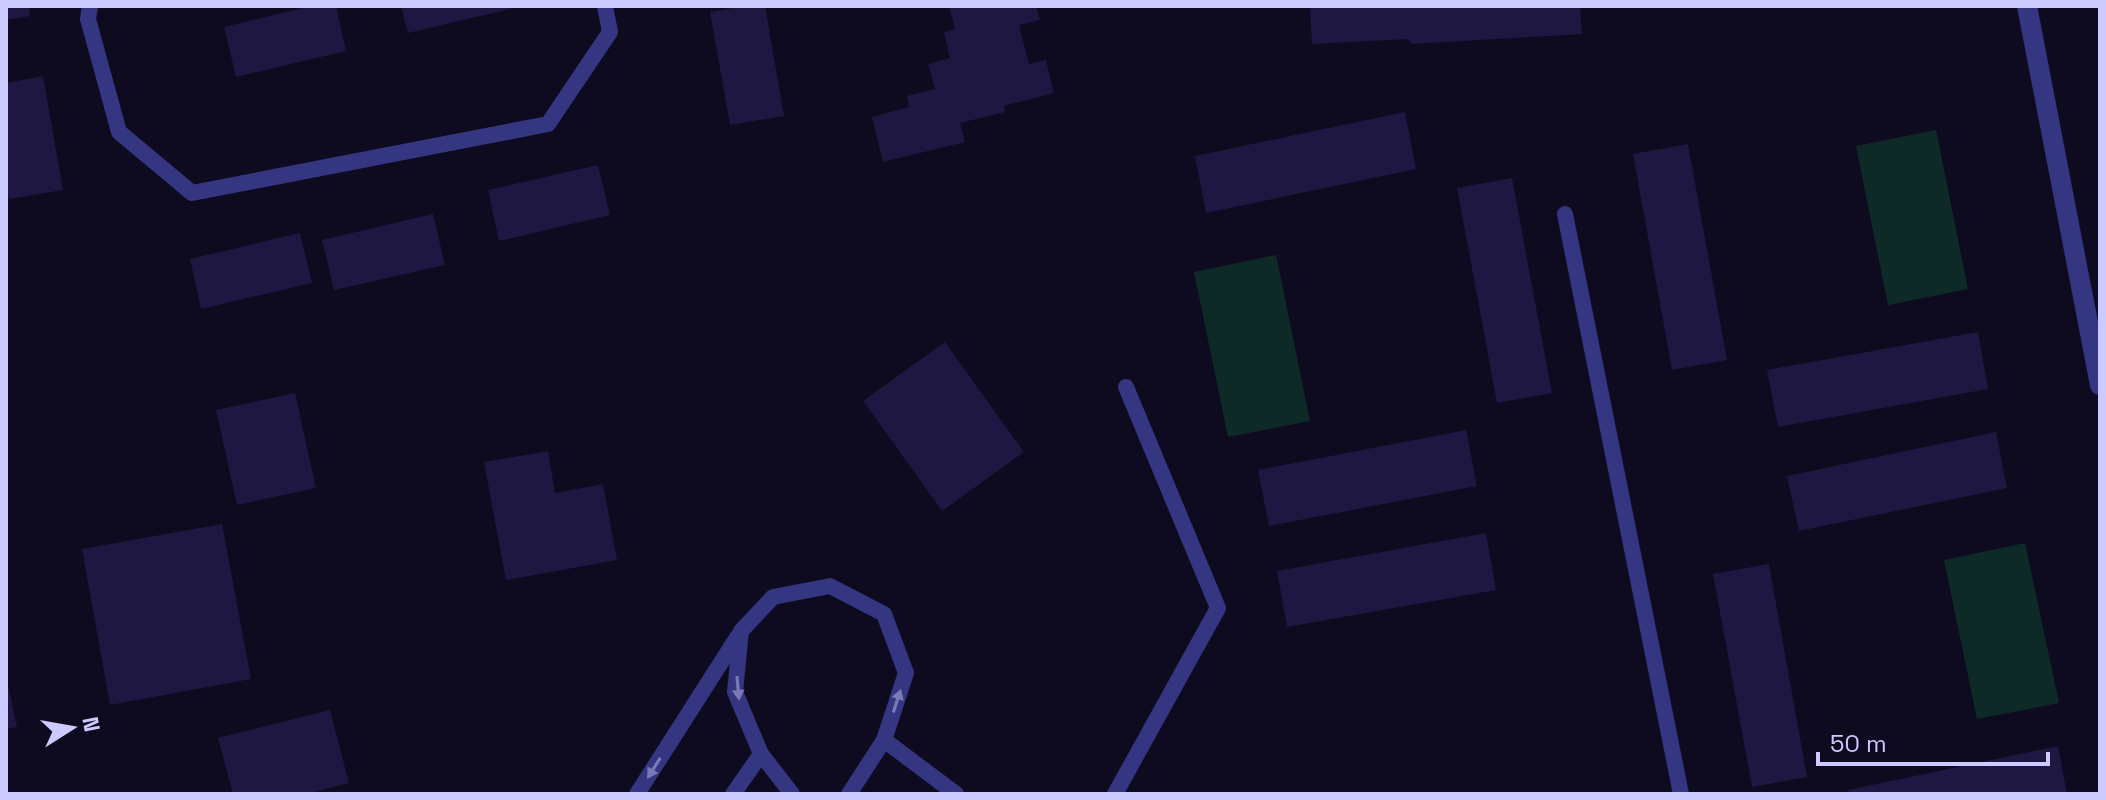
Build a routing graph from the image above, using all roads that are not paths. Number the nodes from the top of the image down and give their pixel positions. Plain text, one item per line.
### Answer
1 (90, 6) edge
2 (605, 6) edge
3 (2027, 6) edge
4 (1565, 214) dead end
5 (2094, 329) edge
6 (2100, 385) edge
7 (1126, 387) dead end
8 (741, 631) junction
9 (884, 740) junction
10 (761, 754) junction
11 (637, 794) edge
12 (733, 794) edge
13 (792, 794) edge
14 (849, 794) edge
15 (958, 794) edge
16 (1115, 794) edge
17 (1681, 794) edge

1 - 2 lane
3 - 5 street
4 - 17 lane
5 - 6 street
7 - 16 lane
9 -> 8 lane
8 -> 10 lane
8 -> 11 lane
9 - 14 lane
9 - 15 lane
10 - 12 lane
10 - 13 lane

